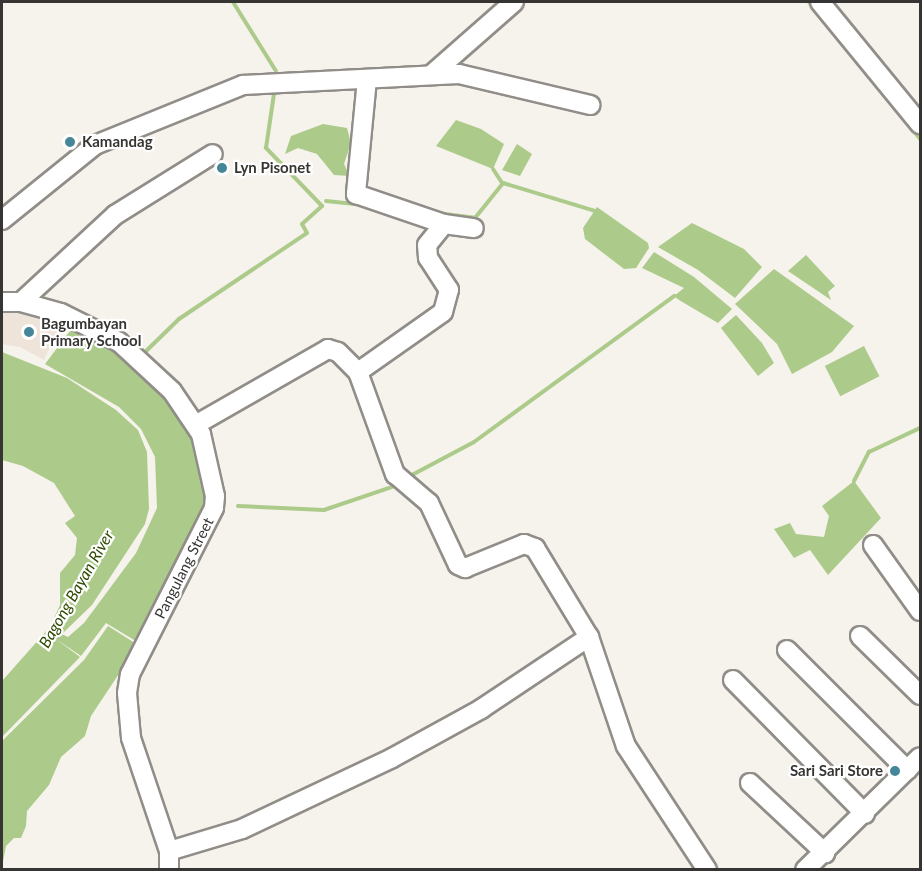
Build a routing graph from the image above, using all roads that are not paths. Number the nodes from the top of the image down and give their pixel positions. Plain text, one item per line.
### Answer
1 (514, 2) edge
2 (820, 2) edge
3 (432, 74) junction
4 (367, 79) junction
5 (590, 105) dead end
6 (921, 124) edge
7 (213, 154) dead end
8 (2, 220) edge
9 (444, 224) junction
10 (474, 228) dead end
11 (2, 302) edge
12 (21, 302) junction
13 (358, 372) junction
14 (197, 424) junction
15 (873, 545) dead end
16 (921, 611) edge
17 (860, 636) dead end
18 (589, 638) junction
19 (787, 650) dead end
20 (732, 680) dead end
21 (921, 695) edge
22 (914, 763) edge
23 (750, 783) dead end
24 (865, 814) junction
25 (169, 851) junction
26 (825, 854) junction
27 (169, 870) edge
28 (707, 870) edge
29 (805, 870) edge

1 - 3 street
2 - 6 street
3 - 4 street
3 - 5 street
4 - 8 street
4 - 9 street
7 - 12 street
9 - 10 street
9 - 13 street
11 - 12 street, Pangulang Street
12 - 14 street, Pangulang Street
13 - 14 street
13 - 18 street
14 - 25 street, Pangulang Street
15 - 16 street
17 - 21 street
18 - 25 street
18 - 28 street
19 - 22 street
20 - 24 street
22 - 24 street
23 - 26 street
24 - 26 street
25 - 27 street, Pangulang Street
26 - 29 street

